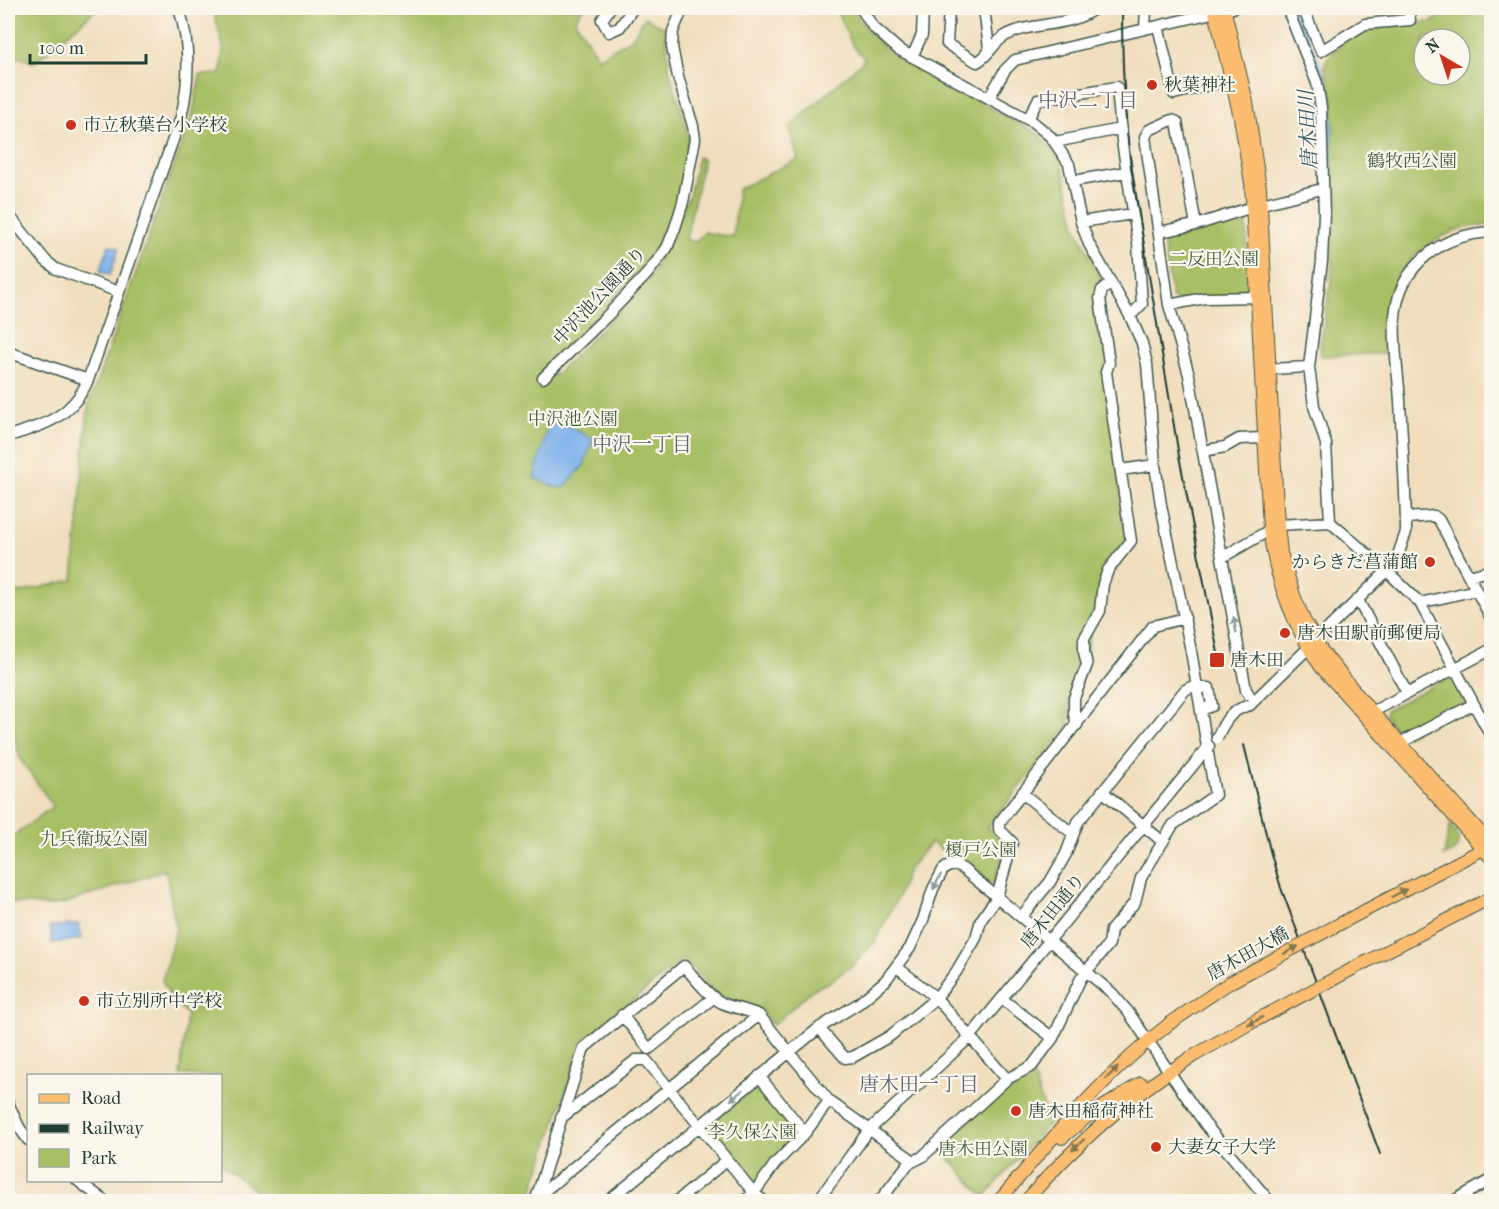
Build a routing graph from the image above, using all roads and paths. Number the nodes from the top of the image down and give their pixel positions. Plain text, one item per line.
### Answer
1 (179, 8) edge
2 (610, 8) edge
3 (633, 8) edge
4 (683, 8) edge
5 (861, 8) edge
6 (923, 8) edge
7 (949, 8) edge
8 (984, 8) edge
9 (1095, 8) edge
10 (1146, 8) edge
11 (1287, 8) edge
12 (1303, 8) edge
13 (1408, 8) edge
14 (1222, 9) edge
15 (1158, 26) junction
16 (1145, 28) junction
17 (989, 49) junction
18 (912, 57) junction
19 (1232, 79) junction
20 (989, 98) junction
21 (1028, 119) junction
22 (1120, 129) junction
23 (1055, 142) junction
24 (1126, 172) junction
25 (1073, 181) junction
26 (1322, 189) junction
27 (1257, 205) junction
28 (8, 214) edge
29 (1132, 214) junction
30 (1081, 222) junction
31 (1196, 225) junction
32 (1159, 232) junction
33 (1491, 232) edge
34 (1111, 285) junction
35 (119, 292) junction
36 (1262, 297) junction
37 (1169, 305) junction
38 (1130, 316) junction
39 (8, 352) edge
40 (1309, 367) junction
41 (1270, 369) junction
42 (543, 378) dead end
43 (88, 380) junction
44 (8, 436) edge
45 (1264, 438) junction
46 (1203, 451) junction
47 (1155, 465) junction
48 (1121, 470) junction
49 (1406, 518) junction
50 (1330, 522) junction
51 (1273, 527) junction
52 (1222, 557) junction
53 (1491, 570) edge
54 (1387, 571) junction
55 (1469, 576) junction
56 (1476, 590) junction
57 (1358, 600) junction
58 (1420, 603) junction
59 (1185, 618) junction
60 (1491, 620) edge
61 (1312, 644) junction
62 (1491, 650) edge
63 (1456, 668) junction
64 (1198, 687) junction
65 (1407, 693) junction
66 (1251, 703) junction
67 (1474, 704) junction
68 (1372, 712) junction
69 (1077, 725) junction
70 (1491, 738) edge
71 (1212, 743) junction
72 (1400, 743) junction
73 (1102, 791) junction
74 (1022, 793) junction
75 (1144, 826) junction
76 (1072, 833) junction
77 (1163, 842) junction
78 (1489, 846) edge
79 (1491, 859) edge
80 (997, 897) junction
81 (1491, 897) edge
82 (1021, 917) junction
83 (1050, 940) junction
84 (897, 967) junction
85 (1087, 970) junction
86 (713, 998) junction
87 (936, 998) junction
88 (1002, 999) junction
89 (622, 1015) junction
90 (759, 1015) junction
91 (819, 1028) junction
92 (970, 1037) junction
93 (1053, 1038) junction
94 (1148, 1040) junction
95 (789, 1052) junction
96 (1170, 1072) junction
97 (759, 1076) junction
98 (1007, 1079) junction
99 (669, 1088) junction
100 (829, 1101) junction
101 (8, 1103) edge
102 (561, 1118) junction
103 (699, 1126) junction
104 (869, 1130) junction
105 (805, 1133) junction
106 (27, 1139) edge
107 (727, 1160) junction
108 (914, 1161) junction
109 (1031, 1163) junction
110 (1491, 1179) edge
111 (80, 1182) edge
112 (754, 1193) junction
113 (536, 1200) edge
114 (106, 1202) edge
115 (606, 1202) edge
116 (676, 1202) edge
117 (743, 1202) edge
118 (765, 1202) edge
119 (817, 1202) edge
120 (879, 1202) edge
121 (998, 1202) edge
122 (1025, 1202) edge
123 (1270, 1202) edge
124 (1452, 1202) edge

1 - 35 street
2 - 3 street
4 - 42 street, 中沢池公園通り
5 - 18 street
6 - 18 street
7 - 17 street
8 - 17 street
9 - 17 street
10 - 16 street
11 - 26 street
12 - 13 street
14 - 15 street
14 - 19 main road
14 - 27 main road
15 - 16 street
15 - 19 street
16 - 20 street
18 - 20 street
19 - 27 main road
20 - 21 street
21 - 22 street
21 - 23 street
22 - 23 street
22 - 24 street
23 - 25 street
24 - 25 street
24 - 29 street
25 - 30 street
26 - 27 street
26 - 40 street
27 - 31 street
27 - 36 main road
28 - 35 street
29 - 30 street
29 - 38 street
30 - 34 street
31 - 32 street
31 - 32 street
32 - 37 street
33 - 49 street, 唐木田通り
34 - 38 street
34 - 48 street
35 - 43 street
36 - 37 street
36 - 41 main road
36 - 45 main road
37 - 46 street
38 - 47 street
39 - 43 street
40 - 41 street
40 - 50 street
41 - 51 main road
43 - 44 street
45 - 46 street
45 - 51 main road
46 - 52 street
47 - 48 street
47 - 59 street
48 - 69 street
49 - 54 street, 唐木田通り
49 - 55 street
50 - 51 street
50 - 54 street
51 - 52 street
51 - 61 main road
66 -> 52 street
53 - 55 street
54 - 57 street, 唐木田通り
54 - 58 street
55 - 56 street
56 - 58 street
56 - 60 street
57 - 61 street, 唐木田通り
57 - 65 street
58 - 63 street
59 - 64 street
59 - 69 street
61 - 66 street, 唐木田通り
61 - 68 main road
61 - 78 main road
62 - 63 street
63 - 65 street
63 - 67 street
64 - 71 street
64 - 73 street
65 - 68 street
66 - 71 street, 唐木田通り, bridge
67 - 70 street
67 - 72 street
68 - 72 main road
69 - 74 street
71 - 75 street, 唐木田通り
71 - 77 street
72 - 78 main road
73 - 75 street
73 - 76 street
74 - 76 street
74 - 80 street
75 - 77 street
75 - 83 street, 唐木田通り
76 - 82 street
77 - 85 street
78 - 79 main road
94 -> 78 main road, 唐木田大橋, bridge
80 - 82 street
80 -> 84 street
80 - 87 street
81 -> 96 main road, bridge
82 - 83 street
83 - 85 street
83 - 88 street, 唐木田通り
84 - 87 street
84 - 91 street
85 - 93 street
85 - 94 street
86 - 89 street
86 - 89 street
86 - 90 street
87 - 91 street
87 - 92 street
88 - 92 street, 唐木田通り
88 - 93 street
89 - 102 street
90 - 95 street
90 - 99 street
91 - 95 street
92 - 98 street
92 - 104 street, 唐木田通り
93 - 98 street
94 - 96 street
109 -> 94 main road, 唐木田大橋
95 - 97 street
95 - 100 street
96 - 109 main road
96 -> 122 main road
96 - 123 street
97 -> 103 street
97 - 105 street
98 - 108 street
99 - 102 street
99 - 103 street
99 - 113 street
100 - 104 street
100 - 105 street
101 - 106 street
102 - 113 street
103 - 107 street
103 - 115 street
104 - 108 street
104 - 119 street, 唐木田通り
105 - 112 street
107 - 112 street
107 - 116 street
108 - 120 street
109 - 121 main road
110 - 124 street
111 - 114 street
112 - 117 street
112 - 118 street

